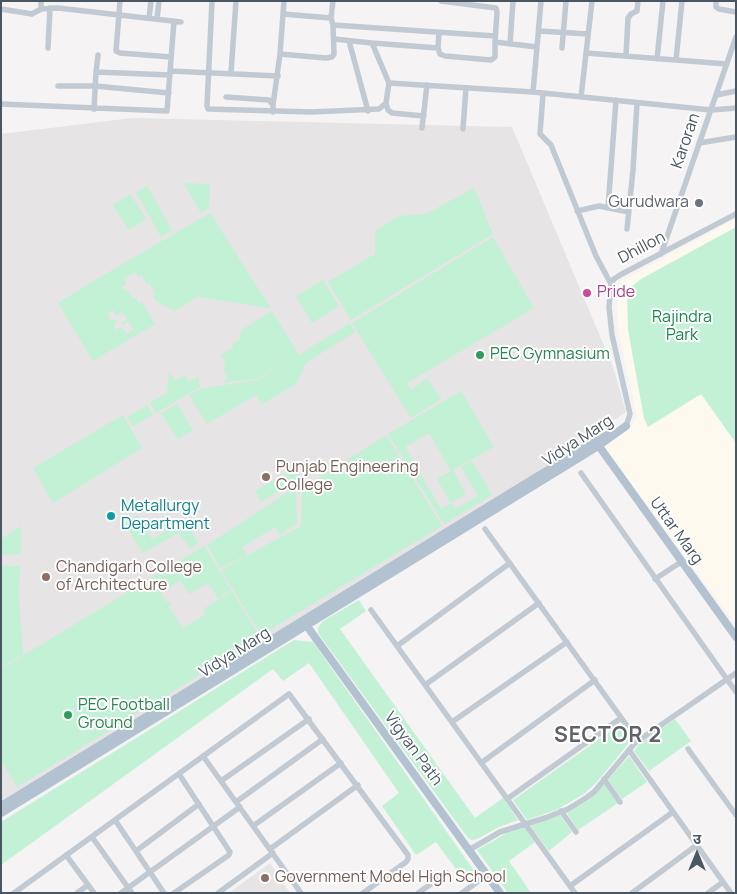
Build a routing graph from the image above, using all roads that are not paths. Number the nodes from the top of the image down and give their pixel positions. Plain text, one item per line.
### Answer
1 (41, 1) edge
2 (120, 1) edge
3 (150, 1) edge
4 (159, 1) edge
5 (212, 1) edge
6 (236, 1) edge
7 (284, 1) edge
8 (333, 1) edge
9 (443, 1) edge
10 (513, 1) edge
11 (541, 1) edge
12 (566, 1) edge
13 (592, 1) edge
14 (638, 1) edge
15 (663, 1) edge
16 (682, 1) edge
17 (716, 1) edge
18 (50, 8) junction
19 (1, 9) edge
20 (41, 10) junction
21 (736, 12) edge
22 (283, 14) junction
23 (119, 15) junction
24 (149, 18) junction
25 (331, 18) junction
26 (157, 19) junction
27 (174, 20) junction
28 (181, 22) dead end
29 (333, 24) junction
30 (539, 31) junction
31 (439, 33) junction
32 (563, 33) junction
33 (588, 34) junction
34 (736, 37) edge
35 (334, 39) junction
36 (495, 39) junction
37 (348, 41) junction
38 (372, 44) junction
39 (510, 44) junction
40 (537, 47) junction
41 (48, 48) dead end
42 (438, 48) junction
43 (562, 48) dead end
44 (586, 53) junction
45 (280, 54) junction
46 (98, 55) dead end
47 (736, 55) edge
48 (626, 56) junction
49 (171, 57) junction
50 (657, 59) junction
51 (676, 60) junction
52 (728, 61) junction
53 (96, 72) junction
54 (209, 72) junction
55 (170, 73) junction
56 (231, 74) junction
57 (278, 76) junction
58 (389, 83) junction
59 (426, 85) junction
60 (58, 86) dead end
61 (96, 86) junction
62 (466, 88) junction
63 (736, 91) edge
64 (533, 92) junction
65 (169, 93) junction
66 (543, 94) junction
67 (716, 95) junction
68 (581, 96) junction
69 (226, 97) dead end
70 (616, 100) junction
71 (637, 102) junction
72 (386, 103) junction
73 (1, 104) edge
74 (273, 108) junction
75 (736, 108) edge
76 (94, 109) junction
77 (368, 110) junction
78 (711, 110) junction
79 (424, 116) junction
80 (422, 128) dead end
81 (463, 129) dead end
82 (736, 137) edge
83 (700, 143) junction
84 (608, 208) junction
85 (578, 211) junction
86 (629, 212) junction
87 (736, 214) edge
88 (627, 229) dead end
89 (661, 254) junction
90 (611, 284) junction
91 (626, 426) joint
92 (597, 444) junction
93 (581, 473) dead end
94 (485, 529) dead end
95 (681, 562) junction
96 (510, 563) junction
97 (655, 580) junction
98 (539, 603) junction
99 (371, 610) dead end
100 (305, 623) junction
101 (736, 637) edge
102 (567, 642) junction
103 (397, 646) junction
104 (736, 674) edge
105 (594, 680) junction
106 (727, 680) junction
107 (425, 685) junction
108 (736, 692) edge
109 (621, 718) junction
110 (308, 719) junction
111 (452, 722) junction
112 (323, 739) junction
113 (638, 741) junction
114 (688, 748) dead end
115 (629, 750) junction
116 (203, 756) junction
117 (341, 763) junction
118 (481, 763) junction
119 (179, 774) junction
120 (604, 779) junction
121 (221, 781) junction
122 (358, 785) junction
123 (507, 799) junction
124 (620, 802) dead end
125 (199, 804) junction
126 (238, 805) junction
127 (1, 806) edge
128 (562, 812) junction
129 (673, 812) junction
130 (1, 813) edge
131 (736, 814) edge
132 (115, 820) junction
133 (525, 824) junction
134 (213, 826) junction
135 (253, 826) junction
136 (576, 832) dead end
137 (92, 837) junction
138 (697, 845) junction
139 (469, 850) junction
140 (136, 851) junction
141 (271, 851) junction
142 (66, 855) junction
143 (150, 872) junction
144 (447, 873) dead end
145 (487, 875) junction
146 (723, 882) junction
147 (88, 885) junction
148 (24, 886) junction
149 (570, 886) junction
150 (130, 890) edge
151 (14, 893) edge
152 (29, 893) edge
153 (77, 893) edge
154 (94, 893) edge
155 (121, 893) edge
156 (164, 893) edge
157 (174, 893) edge
158 (218, 893) edge
159 (301, 893) edge
160 (363, 893) edge
161 (418, 893) edge
162 (462, 893) edge
163 (500, 893) edge
164 (575, 893) edge
165 (632, 893) edge
166 (708, 893) edge
167 (731, 893) edge

1 - 20 street
2 - 23 street
3 - 24 street
4 - 26 street
5 - 54 street
6 - 56 street
7 - 22 street
8 - 25 street
9 - 36 street
10 - 39 street
11 - 30 street
12 - 32 street
13 - 33 street
14 - 48 street
15 - 50 street
16 - 51 street
17 - 21 street
18 - 20 street
18 - 23 street
18 - 41 street
19 - 20 street
22 - 25 street
22 - 45 street
23 - 24 street
23 - 49 street
24 - 26 street
25 - 29 street
26 - 27 street
27 - 28 street
27 - 49 street
29 - 31 street
29 - 35 street
30 - 32 street
30 - 40 street
31 - 36 street
31 - 42 street
32 - 33 street
32 - 43 street
33 - 44 street
34 - 52 street, Karoran
35 - 37 street
35 - 45 street
36 - 39 street
36 - 42 street
37 - 38 street
37 - 77 street
38 - 42 street
38 - 58 street
39 - 40 street
40 - 64 street
44 - 48 street
44 - 68 street
45 - 57 street
46 - 53 street
47 - 52 street
48 - 50 street
49 - 55 street
50 - 51 street
51 - 52 street
52 - 67 street, Karoran
53 - 55 street
53 - 61 street
54 - 55 street
54 - 56 street
54 - 74 street
55 - 65 street
56 - 57 street
57 - 74 street
58 - 59 street
58 - 72 street
59 - 62 street
59 - 79 street
60 - 61 street
61 - 65 street
61 - 76 street
62 - 64 street
62 - 81 street
63 - 67 street
64 - 66 street
65 - 76 street
66 - 68 street
66 - 85 street
67 - 78 street, Karoran
68 - 70 street
69 - 74 street
70 - 71 street
70 - 84 street
71 - 78 street
71 - 86 street
72 - 77 street
72 - 79 street
73 - 76 street
74 - 77 street
75 - 78 street
78 - 83 street, Karoran
79 - 80 street
82 - 83 street
83 - 89 street, Karoran
84 - 85 street
84 - 86 street
85 - 90 street
86 - 88 street
87 - 89 street, Dhillon
89 - 90 street, Dhillon
90 - 91 street, Dhillon
91 - 92 main road, Vidya Marg
92 - 95 main road, Uttar Marg
92 - 100 main road, Vidya Marg
93 - 97 street
94 - 96 street
95 - 97 street
95 - 101 main road, Uttar Marg
96 - 98 street
96 - 103 street
97 - 106 street
98 - 102 street
98 - 107 street
99 - 103 street
100 - 127 main road, Vidya Marg
100 - 130 main road, Vidya Marg
100 - 139 main road, Vigyan Path
102 - 105 street
102 - 111 street
103 - 107 street
104 - 106 street
105 - 109 street
105 - 118 street
106 - 108 street
106 - 113 street
107 - 111 street
109 - 113 street
109 - 123 street
110 - 112 street
110 - 116 street
110 - 121 street
111 - 118 street
112 - 117 street
112 - 126 street
113 - 115 street
114 - 131 street
115 - 120 street
115 - 129 street
116 - 119 street
116 - 121 street
117 - 122 street
117 - 135 street
118 - 123 street
119 - 125 street
119 - 132 street
120 - 124 street
120 - 128 street
121 - 126 street
122 - 141 street
122 - 160 street
123 - 133 street
125 - 134 street
125 - 140 street
126 - 134 street
126 - 135 street
128 - 133 street
128 - 136 street
129 - 138 street
129 - 149 street
132 - 137 street
132 - 140 street
133 - 139 street
133 - 149 street
134 - 143 street
134 - 157 street
135 - 141 street
137 - 142 street
137 - 150 street
138 - 146 street
138 - 165 street
139 - 145 main road, Vigyan Path
140 - 143 street
141 - 158 street
141 - 159 street
142 - 147 street
142 - 148 street
143 - 150 street
143 - 156 street
144 - 161 street
145 - 162 street
145 - 163 main road, Vigyan Path
146 - 166 street
146 - 167 street
147 - 153 street
147 - 154 street
148 - 151 street
148 - 152 street
149 - 164 street
150 - 155 street

